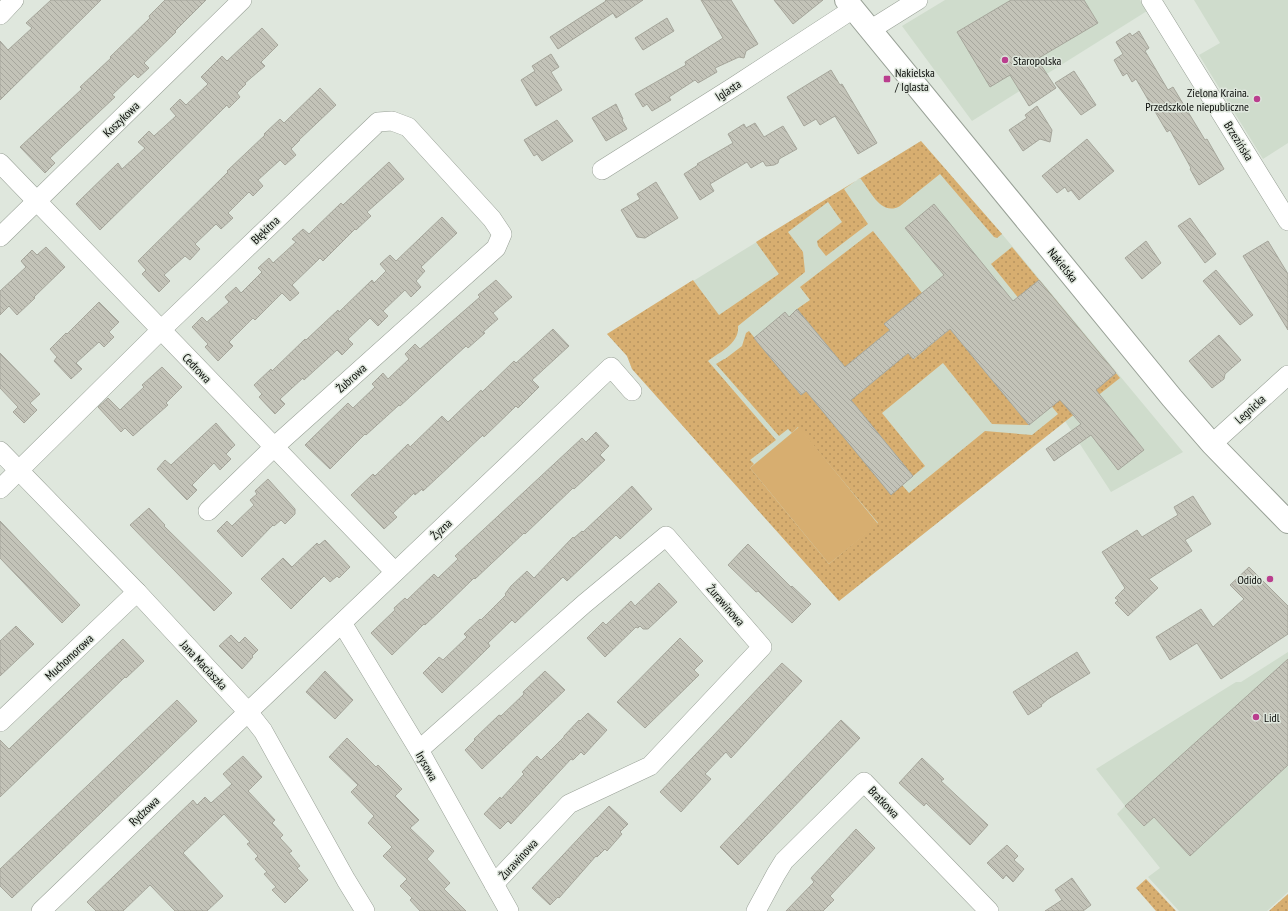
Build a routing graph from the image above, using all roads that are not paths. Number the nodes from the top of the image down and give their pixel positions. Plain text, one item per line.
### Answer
1 (14, 0) edge
2 (242, 0) edge
3 (918, 0) edge
4 (1151, 0) edge
5 (850, 4) edge
6 (0, 15) edge
7 (870, 30) junction
8 (0, 163) edge
9 (602, 170) dead end
10 (37, 201) junction
11 (1288, 221) edge
12 (0, 237) edge
13 (496, 248) joint
14 (161, 330) junction
15 (1288, 375) edge
16 (632, 391) dead end
17 (1212, 444) junction
18 (274, 447) junction
19 (0, 451) edge
20 (18, 471) junction
21 (0, 489) edge
22 (208, 511) dead end
23 (1288, 522) edge
24 (395, 572) junction
25 (138, 592) junction
26 (342, 622) junction
27 (248, 712) junction
28 (0, 722) edge
29 (418, 750) junction
30 (494, 884) junction
31 (41, 911) edge
32 (365, 911) edge
33 (509, 911) edge
34 (756, 911) edge
35 (990, 911) edge

1 - 6 street
2 - 10 street, Koszykowa
3 - 7 street
4 - 11 street, Brzezińska
5 - 7 main road, Nakielska
5 - 9 street, Iglasta
7 - 17 main road, Nakielska
8 - 10 street, Cedrowa
10 - 12 street, Koszykowa
10 - 14 street, Cedrowa
13 - 14 street, Błękitna
13 - 18 street, Żubrowa
14 - 18 street, Cedrowa
14 - 20 street, Błękitna
15 - 17 street, Legnicka
16 - 24 street, Żyzna
17 - 23 main road, Nakielska
18 - 22 street, Żubrowa
18 - 24 street, Cedrowa
19 - 20 street, Jana Maciaszka
20 - 21 street, Błękitna
20 - 25 street, Jana Maciaszka
24 - 26 street, Żyzna
25 - 27 street, Jana Maciaszka
25 - 28 street, Muchomorowa
26 - 27 street, Żyzna
26 - 29 street, Irysowa
27 - 31 street, Rydzowa
27 - 32 street, Jana Maciaszka
29 - 30 street, Irysowa
29 - 30 street, Żurawinowa
30 - 33 street, Irysowa
34 - 35 street, Bratkowa

